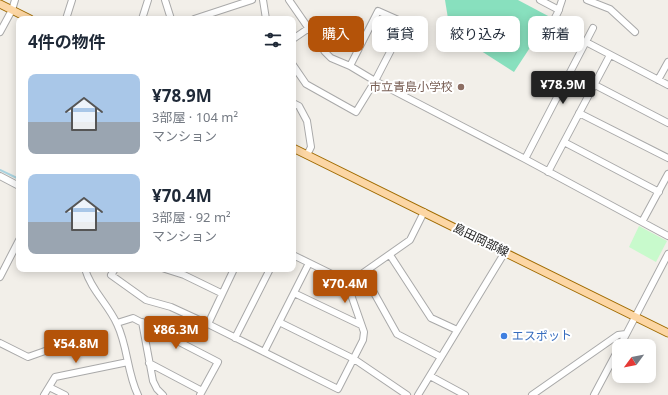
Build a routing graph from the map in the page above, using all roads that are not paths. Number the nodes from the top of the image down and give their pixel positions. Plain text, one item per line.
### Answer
1 (15, 0) edge
2 (72, 0) edge
3 (148, 0) edge
4 (165, 0) edge
5 (252, 0) edge
6 (263, 0) edge
7 (289, 0) edge
8 (540, 0) edge
9 (562, 0) edge
10 (587, 0) edge
11 (0, 4) edge
12 (12, 10) junction
13 (559, 10) junction
14 (24, 16) edge
15 (67, 16) edge
16 (143, 16) edge
17 (170, 16) edge
18 (203, 16) edge
19 (266, 16) edge
20 (556, 16) edge
21 (308, 27) edge
22 (593, 28) dead end
23 (308, 29) edge
24 (0, 32) edge
25 (635, 32) dead end
26 (296, 37) edge
27 (586, 42) junction
28 (325, 52) edge
29 (610, 55) junction
30 (668, 62) edge
31 (350, 66) junction
32 (296, 69) edge
33 (658, 80) junction
34 (375, 81) junction
35 (595, 85) junction
36 (668, 85) edge
37 (296, 104) edge
38 (579, 113) junction
39 (668, 123) edge
40 (564, 142) junction
41 (296, 150) edge
42 (307, 155) junction
43 (668, 158) edge
44 (525, 159) junction
45 (548, 172) junction
46 (668, 174) edge
47 (0, 176) edge
48 (16, 184) edge
49 (659, 192) junction
50 (424, 212) junction
51 (642, 222) junction
52 (668, 236) edge
53 (16, 246) edge
54 (505, 252) junction
55 (668, 254) edge
56 (390, 255) junction
57 (296, 256) edge
58 (309, 263) junction
59 (86, 272) edge
60 (113, 272) edge
61 (175, 272) edge
62 (232, 272) edge
63 (268, 272) edge
64 (0, 277) edge
65 (221, 293) junction
66 (294, 293) junction
67 (635, 318) junction
68 (142, 322) junction
69 (279, 322) junction
70 (117, 323) junction
71 (208, 324) junction
72 (362, 325) junction
73 (457, 330) junction
74 (668, 333) edge
75 (626, 334) junction
76 (235, 338) junction
77 (623, 339) edge
78 (0, 343) edge
79 (45, 351) dead end
80 (264, 352) junction
81 (441, 357) junction
82 (354, 359) junction
83 (612, 360) edge
84 (128, 362) junction
85 (149, 364) junction
86 (430, 376) junction
87 (49, 387) junction
88 (201, 393) edge
89 (44, 395) edge
90 (65, 395) edge
91 (138, 395) edge
92 (163, 395) edge
93 (407, 395) edge
94 (418, 395) edge
95 (465, 395) edge
96 (532, 395) edge
97 (594, 395) edge

1 - 12 street
2 - 15 street
3 - 16 street
4 - 17 street
5 - 18 street
6 - 19 street
7 - 21 street
8 - 13 street
9 - 13 street
10 - 25 street
11 - 12 main road
12 - 14 main road
12 - 24 street
13 - 20 street
22 - 27 street
23 - 26 street
27 - 29 street
27 - 44 street
28 - 31 street
29 - 33 street
29 - 35 street
30 - 33 street
31 - 34 street
31 - 34 street
32 - 34 street
33 - 36 street
34 - 44 street
35 - 38 street
35 - 39 street
37 - 42 street
38 - 40 street
38 - 43 street
40 - 45 street
40 - 49 street
41 - 42 main road, 島田岡部線
42 - 50 main road, 島田岡部線
44 - 45 street
45 - 51 street
46 - 49 street
47 - 48 street
49 - 51 street
50 - 54 main road, 島田岡部線
50 - 56 street
51 - 52 street
53 - 64 street
54 - 67 main road, 島田岡部線
54 - 73 street
55 - 67 street
56 - 73 street
56 - 81 street
57 - 58 street
58 - 66 street
58 - 72 street
59 - 70 street
60 - 71 street
61 - 65 street
62 - 65 street
63 - 76 street
65 - 71 street
66 - 69 street
66 - 72 street
67 - 74 main road, 島田岡部線
67 - 75 street
68 - 70 street
68 - 85 street
68 - 88 street
69 - 80 street
69 - 82 street
70 - 84 street
71 - 76 street
72 - 82 street
73 - 81 street
75 - 77 street
75 - 96 street
76 - 80 street
78 - 79 street
80 - 82 street
81 - 86 street
82 - 93 street
83 - 97 street
84 - 87 street
84 - 91 street
85 - 88 street
85 - 92 street
86 - 94 street
86 - 95 street
87 - 89 street
87 - 90 street

